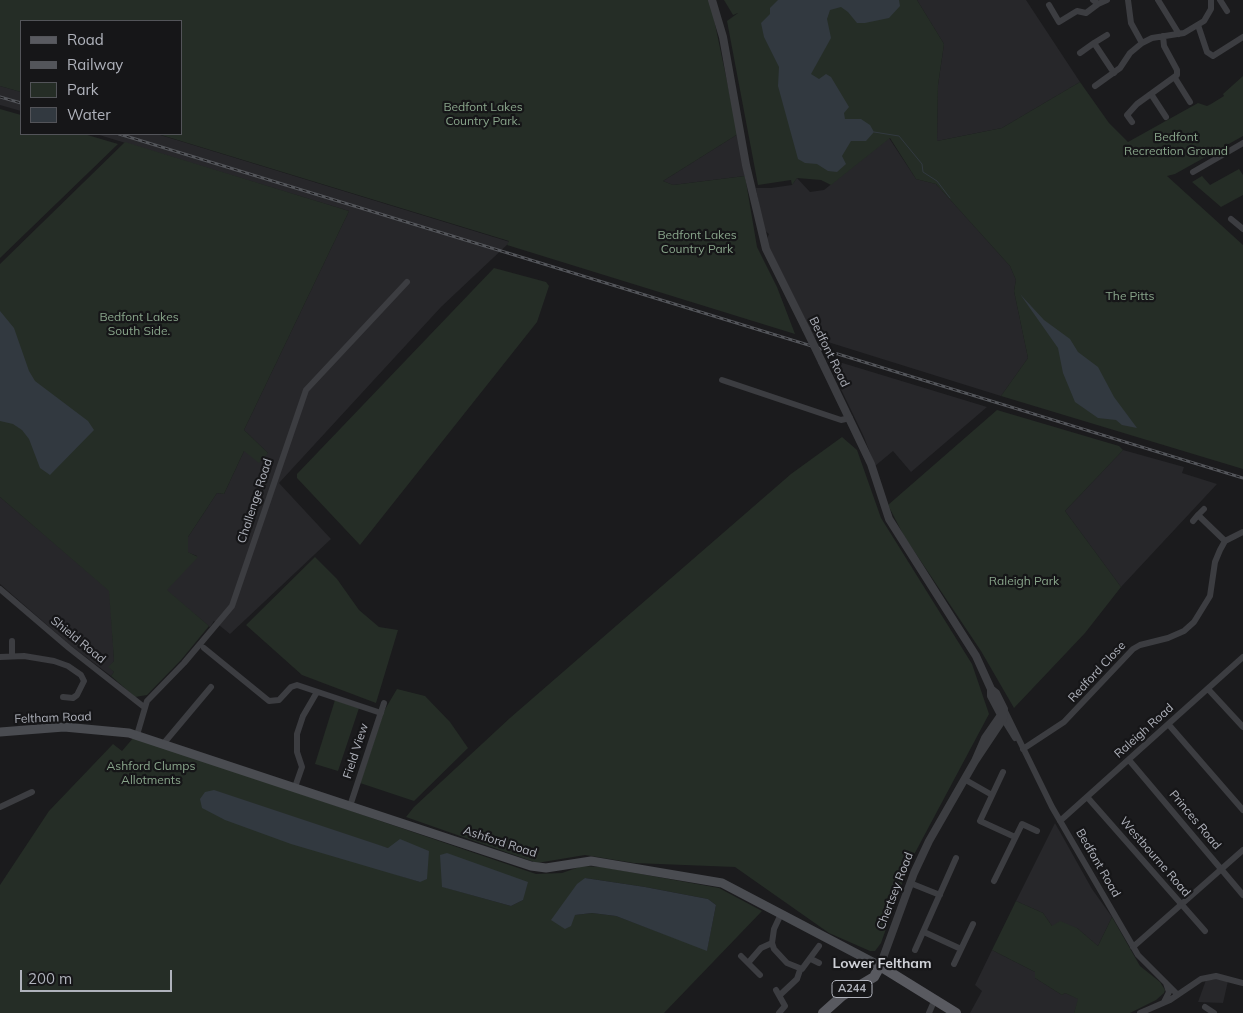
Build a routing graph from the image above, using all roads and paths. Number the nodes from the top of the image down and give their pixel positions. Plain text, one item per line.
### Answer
1 (712, 0) edge
2 (1107, 0) edge
3 (1128, 0) edge
4 (1158, 0) edge
5 (1220, 0) edge
6 (1096, 2) edge
7 (1212, 2) edge
8 (1048, 5) dead end
9 (1227, 10) dead end
10 (1198, 25) junction
11 (1179, 34) junction
12 (1107, 35) dead end
13 (1163, 36) junction
14 (1243, 37) edge
15 (1094, 43) junction
16 (1142, 43) junction
17 (1080, 53) dead end
18 (1114, 73) junction
19 (1175, 78) junction
20 (1095, 86) dead end
21 (1151, 94) junction
22 (1190, 102) dead end
23 (1166, 116) dead end
24 (1132, 122) dead end
25 (1243, 143) edge
26 (1193, 172) dead end
27 (1231, 219) dead end
28 (1243, 229) edge
29 (407, 282) dead end
30 (722, 380) dead end
31 (850, 418) junction
32 (1204, 509) dead end
33 (1198, 515) junction
34 (1193, 521) dead end
35 (1243, 532) edge
36 (1225, 541) junction
37 (0, 589) edge
38 (12, 641) dead end
39 (204, 648) dead end
40 (12, 656) junction
41 (0, 657) edge
42 (1243, 657) edge
43 (211, 687) dead end
44 (1208, 689) junction
45 (317, 692) junction
46 (64, 698) dead end
47 (384, 703) dead end
48 (144, 707) junction
49 (381, 713) junction
50 (1004, 715) junction
51 (1168, 725) junction
52 (1243, 727) edge
53 (0, 732) edge
54 (137, 735) junction
55 (164, 743) junction
56 (1022, 748) junction
57 (1129, 760) junction
58 (1003, 772) dead end
59 (964, 778) junction
60 (295, 787) junction
61 (32, 792) dead end
62 (992, 795) junction
63 (1088, 798) junction
64 (350, 806) junction
65 (0, 807) edge
66 (1243, 810) edge
67 (1060, 821) junction
68 (1037, 831) dead end
69 (1015, 837) junction
70 (1243, 850) edge
71 (956, 858) dead end
72 (1222, 869) junction
73 (994, 881) dead end
74 (910, 883) junction
75 (1243, 895) edge
76 (940, 896) junction
77 (1182, 904) junction
78 (782, 914) junction
79 (973, 924) dead end
80 (1205, 931) dead end
81 (924, 932) junction
82 (772, 943) junction
83 (819, 946) dead end
84 (1133, 947) junction
85 (960, 949) junction
86 (915, 950) dead end
87 (741, 956) dead end
88 (810, 959) junction
89 (748, 963) junction
90 (819, 963) dead end
91 (954, 964) dead end
92 (880, 966) junction
93 (800, 970) junction
94 (760, 974) dead end
95 (1166, 982) junction
96 (1243, 983) edge
97 (1177, 994) junction
98 (935, 999) junction
99 (1164, 1002) junction
100 (1205, 1007) dead end
101 (779, 1013) edge
102 (823, 1013) edge
103 (928, 1013) edge
104 (956, 1013) edge
105 (1140, 1013) edge
106 (1214, 1013) edge

1 - 31 street, Bedfont Road, bridge
2 - 6 street
3 - 16 street
4 - 11 street
5 - 7 street
5 - 9 street
6 - 8 street
7 - 10 street
10 - 11 street
10 - 14 street
11 - 13 street
12 - 15 street
13 - 16 street
13 - 19 street
15 - 17 street
15 - 18 street
16 - 18 street
18 - 20 street
19 - 21 street
19 - 22 street
21 - 23 street
21 - 24 street
25 - 26 street
27 - 28 street
29 - 48 street, Challenge Road
30 - 31 street
31 - 50 street, Bedfont Road
32 - 33 street
33 - 34 street
33 - 36 street
35 - 36 street
36 - 56 street, Redford Close
37 - 48 street, Shield Road
38 - 40 street
39 - 45 street
40 - 41 street
40 - 46 street
42 - 44 street, Raleigh Road
43 - 55 street
44 - 51 street, Raleigh Road
44 - 52 street
45 - 49 street
45 - 60 street
47 - 49 street, Field View
48 - 54 street, Challenge Road
49 - 64 street, Field View
50 - 56 street, Bedfont Road
50 - 59 street, Chertsey Road
51 - 57 street, Raleigh Road
51 - 66 street
53 - 54 main road, Feltham Road
54 - 55 main road, Ashford Road
55 - 60 main road, Ashford Road
56 - 67 street, Bedfont Road
57 - 63 street, Raleigh Road
57 - 72 street, Princes Road
58 - 62 street
59 - 62 street
59 - 74 street, Chertsey Road
60 - 64 main road, Ashford Road
61 - 65 street
62 - 69 street
63 - 67 street, Raleigh Road
63 - 77 street, Westbourne Road
64 - 78 main road, Ashford Road
67 - 84 street, Bedfont Road
68 - 69 street
69 - 73 street
70 - 72 street
71 - 76 street
72 - 75 street, Princes Road
72 - 77 street
74 - 76 street
74 - 92 street, Chertsey Road
76 - 81 street
77 - 80 street, Westbourne Road
77 - 84 street
78 - 82 street
78 - 92 main road, Ashford Road
79 - 85 street
81 - 85 street
81 - 86 street
82 - 89 street
82 - 93 street
83 - 88 street
84 - 95 street, Bedfont Road
85 - 91 street
87 - 89 street
88 - 90 street
88 - 93 street
89 - 94 street
92 - 98 main road, Ashford Road / A244
92 - 102 main road, Chertsey Road / A244
93 - 101 street
95 - 97 street, Bedfont Road
95 - 99 street
96 - 97 street
97 - 99 street
98 - 103 street
98 - 104 main road, Ashford Road / A244
99 - 105 street
100 - 106 street

